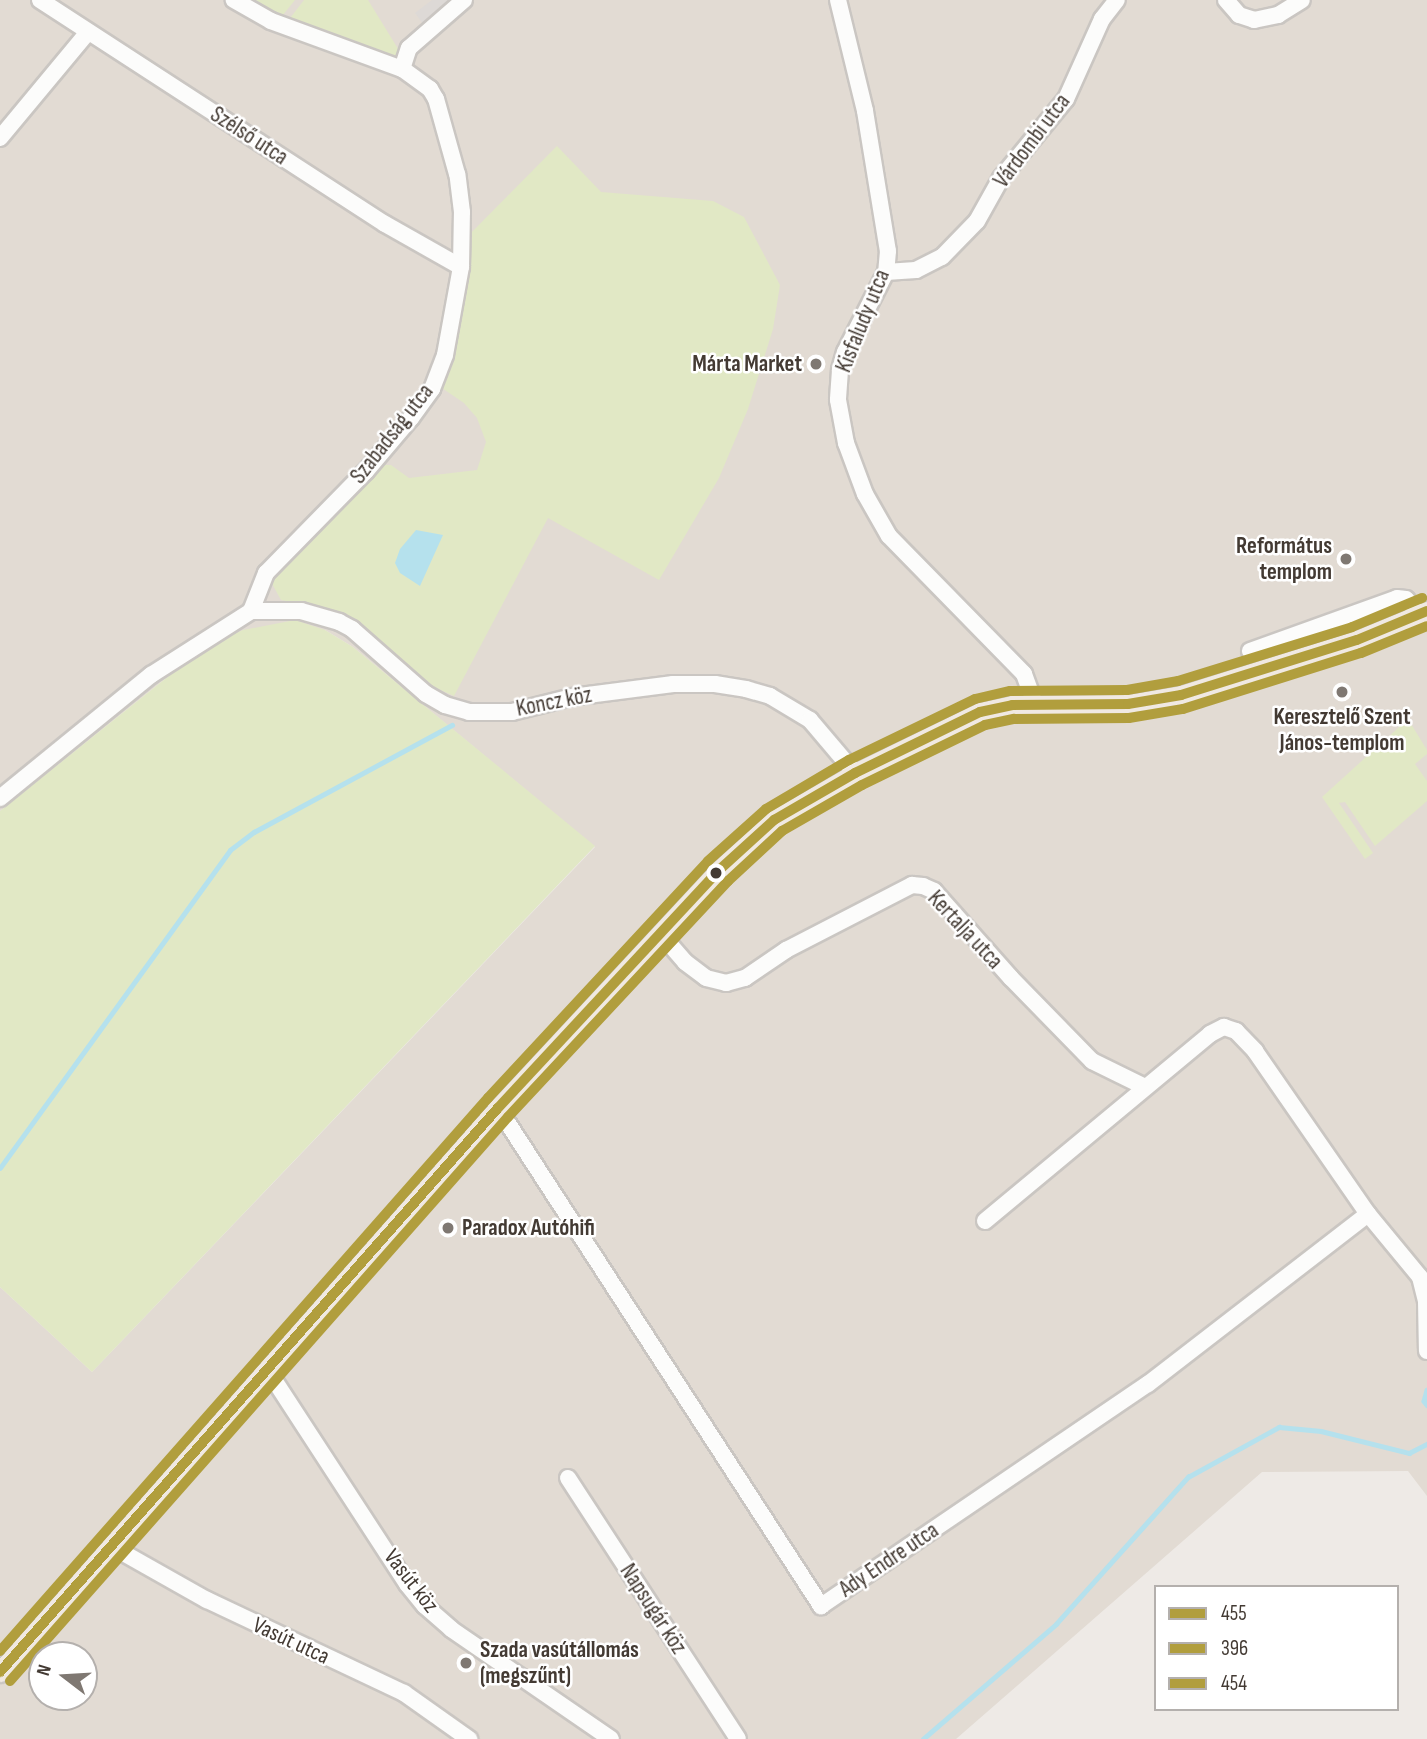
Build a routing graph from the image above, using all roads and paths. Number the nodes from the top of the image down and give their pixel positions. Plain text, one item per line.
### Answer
1 (40, 0) edge
2 (234, 0) edge
3 (464, 0) edge
4 (838, 0) edge
5 (1118, 0) edge
6 (1226, 0) edge
7 (1302, 0) edge
8 (88, 32) junction
9 (402, 69) junction
10 (0, 138) edge
11 (461, 267) junction
12 (886, 272) junction
13 (251, 611) junction
14 (1423, 613) edge
15 (1250, 651) dead end
16 (1035, 705) junction
17 (855, 774) junction
18 (0, 798) edge
19 (660, 933) junction
20 (1145, 1087) junction
21 (498, 1108) junction
22 (1368, 1214) junction
23 (985, 1221) dead end
24 (1427, 1351) edge
25 (267, 1369) junction
26 (568, 1478) dead end
27 (111, 1546) junction
28 (0, 1672) edge
29 (469, 1739) edge
30 (611, 1739) edge
31 (738, 1739) edge

1 - 8 street, Szélső utca
2 - 9 street, Szabadság utca
3 - 9 street
4 - 12 street, Kisfaludy utca
5 - 12 street, Várdombi utca
6 - 7 street
8 - 10 street
8 - 11 street, Szélső utca
9 - 11 street, Szabadság utca
11 - 13 street, Szabadság utca
12 - 16 street, Kisfaludy utca
13 - 17 street, Koncz köz
13 - 18 street
14 - 15 street
14 - 16 main road
16 - 17 main road
17 - 19 main road
19 - 20 street, Kertalja utca
19 - 21 main road
20 - 22 street
20 - 23 street
21 - 22 street, Ady Endre utca
21 - 25 main road
22 - 24 street
25 - 27 main road
25 - 30 street, Vasút köz
26 - 31 street, Napsugár köz
27 - 28 main road
27 - 29 street, Vasút utca

